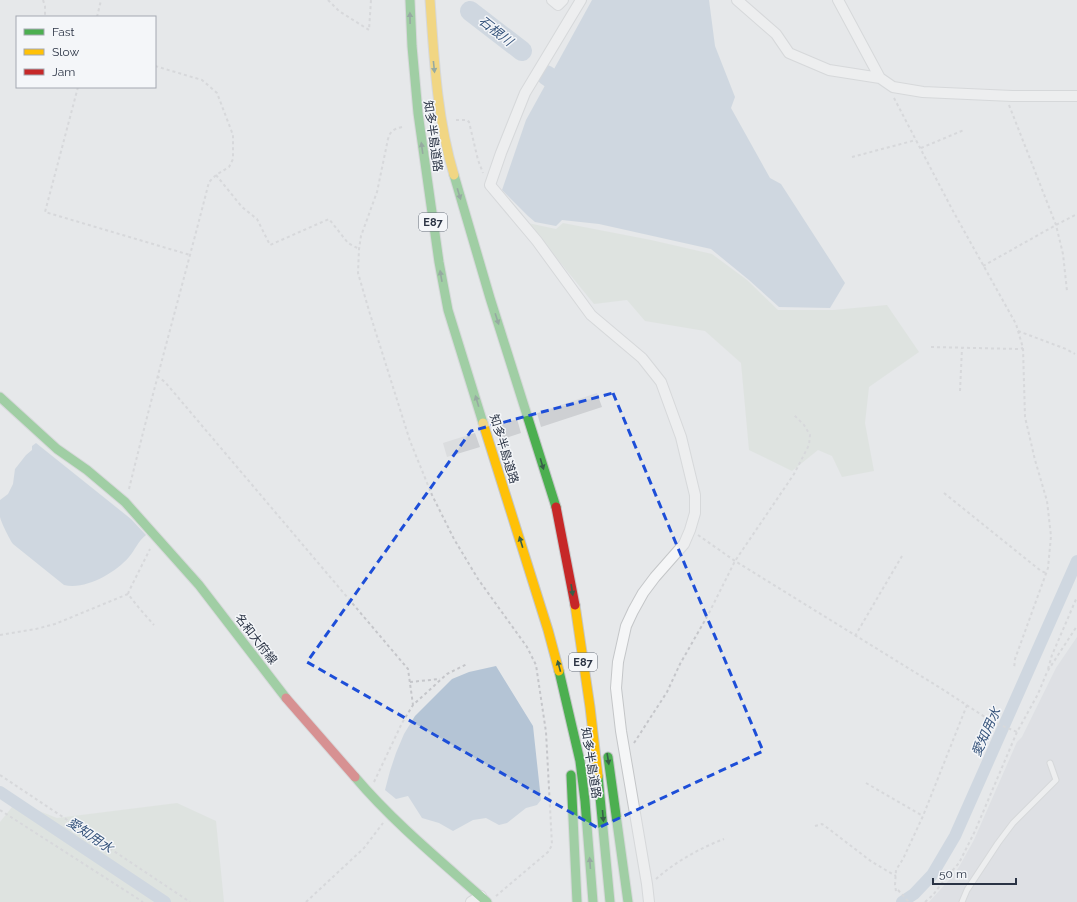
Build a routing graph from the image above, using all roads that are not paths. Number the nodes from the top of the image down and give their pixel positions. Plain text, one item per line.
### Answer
1 (410, 0) edge
2 (430, 0) edge
3 (552, 0) edge
4 (563, 0) edge
5 (581, 0) edge
6 (737, 0) edge
7 (838, 0) edge
8 (880, 78) junction
9 (1077, 96) edge
10 (0, 398) edge
11 (584, 668) junction
12 (565, 692) junction
13 (601, 720) dead end
14 (607, 750) dead end
15 (1050, 762) dead end
16 (488, 898) edge
17 (471, 902) edge
18 (577, 902) edge
19 (593, 902) edge
20 (610, 902) edge
21 (628, 902) edge
22 (649, 902) edge
23 (962, 902) edge

12 -> 1 main road, 知多半島道路 / E87
2 -> 11 main road, 知多半島道路 / E87
3 - 4 street
5 - 22 street
6 - 8 street
7 - 8 street
8 - 9 street
10 - 16 main road, 名和大府線
11 - 13 main road
11 -> 20 main road, 知多半島道路 / E87
12 - 18 main road
19 -> 12 main road, 知多半島道路 / E87
14 -> 21 main road
15 - 23 lane
16 - 17 street

